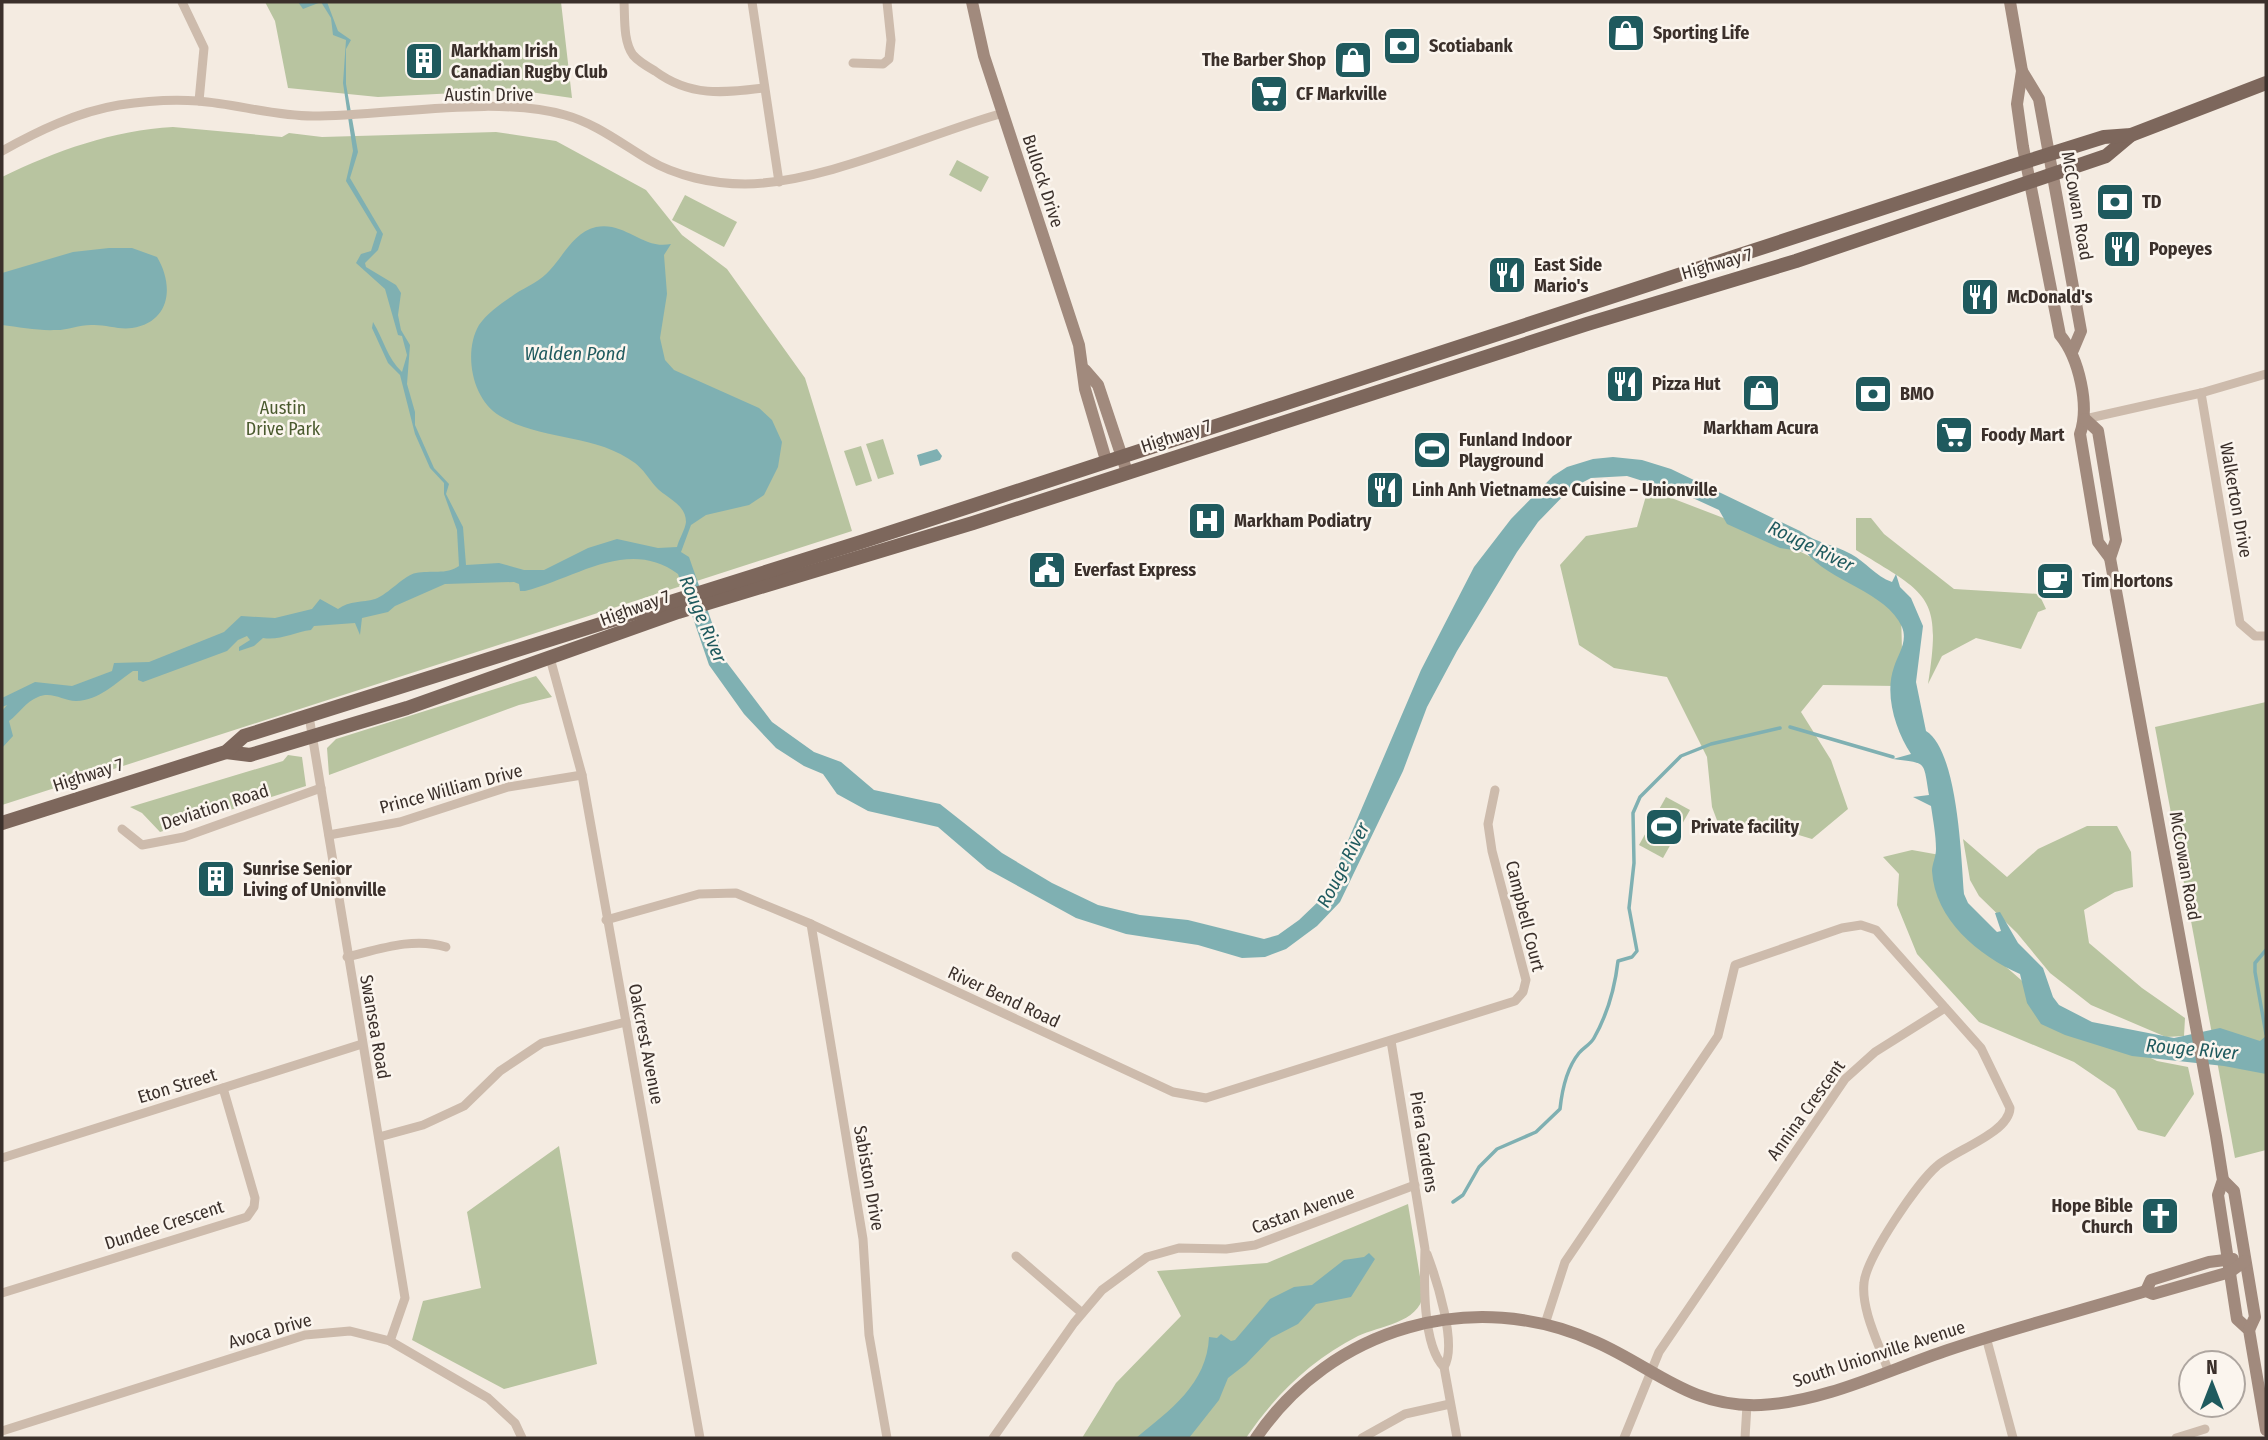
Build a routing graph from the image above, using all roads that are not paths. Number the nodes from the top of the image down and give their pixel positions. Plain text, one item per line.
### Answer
1 (182, 2) edge
2 (624, 2) edge
3 (752, 2) edge
4 (887, 2) edge
5 (972, 2) edge
6 (2010, 2) edge
7 (853, 63) dead end
8 (2022, 71) junction
9 (2266, 83) edge
10 (764, 88) junction
11 (199, 101) junction
12 (1003, 113) junction
13 (2131, 135) junction
14 (2, 151) edge
15 (2051, 154) junction
16 (2026, 162) junction
17 (2054, 172) junction
18 (2029, 179) junction
19 (779, 181) junction
20 (2073, 350) junction
21 (1085, 370) junction
22 (2266, 374) edge
23 (2201, 393) junction
24 (2085, 419) junction
25 (1122, 455) junction
26 (1106, 460) junction
27 (1127, 472) junction
28 (728, 591) junction
29 (676, 607) junction
30 (2266, 636) edge
31 (550, 658) junction
32 (309, 716) junction
33 (312, 735) junction
34 (226, 752) junction
35 (582, 775) junction
36 (321, 788) junction
37 (1494, 790) dead end
38 (2, 823) edge
39 (122, 829) dead end
40 (329, 835) junction
41 (606, 920) junction
42 (811, 924) junction
43 (446, 947) dead end
44 (347, 957) junction
45 (1945, 1009) junction
46 (626, 1022) junction
47 (1391, 1041) junction
48 (362, 1044) junction
49 (223, 1088) junction
50 (379, 1137) junction
51 (2, 1158) edge
52 (2223, 1180) junction
53 (1415, 1185) junction
54 (1425, 1249) junction
55 (1016, 1256) dead end
56 (2228, 1258) junction
57 (2245, 1261) junction
58 (2230, 1272) junction
59 (2146, 1291) junction
60 (2, 1293) edge
61 (1082, 1313) junction
62 (1444, 1318) junction
63 (1429, 1321) junction
64 (1545, 1324) junction
65 (2249, 1330) junction
66 (1986, 1337) junction
67 (390, 1341) junction
68 (1444, 1367) junction
69 (1888, 1370) junction
70 (1650, 1373) junction
71 (1450, 1404) junction
72 (1747, 1405) junction
73 (2205, 1429) dead end
74 (2266, 1430) edge
75 (2, 1431) edge
76 (522, 1438) edge
77 (701, 1438) edge
78 (887, 1438) edge
79 (993, 1438) edge
80 (1256, 1438) edge
81 (1362, 1438) edge
82 (1457, 1438) edge
83 (1624, 1438) edge
84 (1745, 1438) edge
85 (2013, 1438) edge
86 (2176, 1438) edge

1 - 11 street
2 - 10 street
3 - 10 street
4 - 7 street
5 - 12 main road, Bullock Drive
6 - 8 main road, McCowan Road
8 - 15 main road, McCowan Road
8 - 16 main road, McCowan Road
9 - 13 main road, Highway 7
10 - 19 street
11 - 14 street, Austin Drive
11 - 19 street, Austin Drive
12 - 19 street, Austin Drive
12 - 21 main road, Bullock Drive
13 - 15 main road, Highway 7
13 - 17 main road, Highway 7
15 - 16 main road, Highway 7
15 - 17 main road, McCowan Road
16 - 18 main road, McCowan Road
16 - 25 main road, Highway 7
17 - 18 main road, Highway 7
17 - 20 main road, McCowan Road
18 - 20 main road, McCowan Road
18 - 27 main road, Highway 7
20 - 24 main road, McCowan Road
21 - 25 main road, Bullock Drive
21 - 26 main road, Bullock Drive
22 - 23 street
23 - 24 street
23 - 30 street, Walkerton Drive
24 - 52 main road, McCowan Road
25 - 26 main road, Highway 7
25 - 27 main road, Bullock Drive
26 - 28 main road, Highway 7
27 - 28 main road, Highway 7
28 - 29 main road, Highway 7
29 - 31 main road, Highway 7
29 - 32 main road, Highway 7
31 - 33 main road, Highway 7
31 - 35 street, Oakcrest Avenue
32 - 33 street, Swansea Road
32 - 34 main road, Highway 7
33 - 34 main road, Highway 7
33 - 36 street, Swansea Road
34 - 38 main road, Highway 7
35 - 40 street, Prince William Drive
35 - 41 street, Oakcrest Avenue
36 - 39 street, Deviation Road
36 - 40 street, Swansea Road
37 - 47 street, Campbell Court
40 - 44 street, Swansea Road
41 - 42 street, River Bend Road
41 - 46 street, Oakcrest Avenue
42 - 47 street, River Bend Road
42 - 78 street, Sabiston Drive
43 - 44 street
44 - 48 street, Swansea Road
45 - 64 street
45 - 69 street
45 - 70 street, Annina Crescent
46 - 50 street
46 - 77 street, Oakcrest Avenue
47 - 53 street, Piera Gardens
48 - 49 street, Eton Street
48 - 50 street, Swansea Road
49 - 51 street, Eton Street
49 - 60 street, Dundee Crescent
50 - 67 street, Swansea Road
52 - 56 main road, McCowan Road
52 - 57 main road, McCowan Road
53 - 54 street, Piera Gardens
53 - 61 street, Castan Avenue
54 - 62 street, Piera Gardens
54 - 63 street, Piera Gardens
55 - 61 street
56 - 57 main road, South Unionville Avenue
56 - 58 main road, McCowan Road
56 - 59 main road, South Unionville Avenue
57 - 58 main road, South Unionville Avenue
57 - 65 main road, McCowan Road
58 - 59 main road, South Unionville Avenue
58 - 65 main road, McCowan Road
59 - 66 main road, South Unionville Avenue
61 - 79 street, Castan Avenue
62 - 63 main road, South Unionville Avenue
62 - 64 main road, South Unionville Avenue
62 - 68 street, Piera Gardens
63 - 68 street, Piera Gardens
63 - 80 main road, South Unionville Avenue
64 - 70 main road, South Unionville Avenue
65 - 74 main road, McCowan Road
66 - 69 main road, South Unionville Avenue
66 - 85 street
67 - 75 street, Avoca Drive
67 - 76 street, Avoca Drive
68 - 71 street, Piera Gardens
69 - 72 main road, South Unionville Avenue
70 - 72 main road, South Unionville Avenue
70 - 83 street, Annina Crescent
71 - 81 street
71 - 82 street, Piera Gardens
72 - 84 street
73 - 86 street

